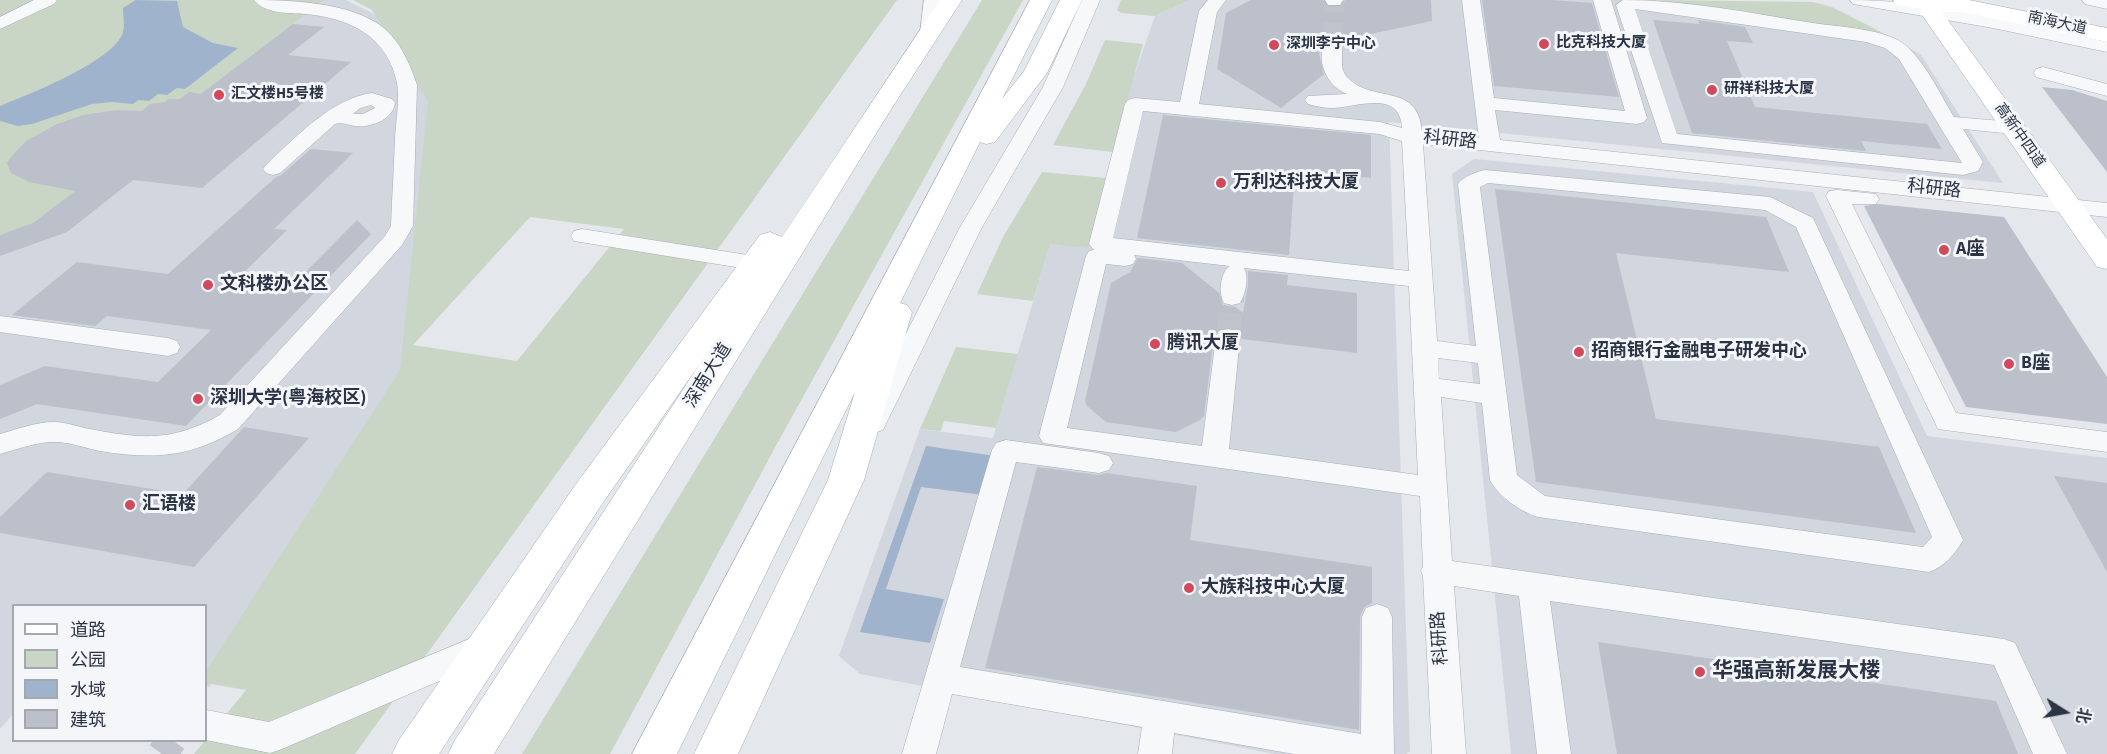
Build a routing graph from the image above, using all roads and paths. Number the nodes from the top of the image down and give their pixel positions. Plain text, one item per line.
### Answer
1 (48, 0) edge
2 (263, 0) edge
3 (933, 0) edge
4 (942, 0) edge
5 (951, 0) edge
6 (1041, 0) edge
7 (1091, 0) edge
8 (1217, 0) edge
9 (1471, 0) edge
10 (1602, 0) edge
11 (1859, 0) edge
12 (1904, 0) edge
13 (2039, 0) edge
14 (2091, 0) edge
15 (2107, 4) edge
16 (1068, 6) edge
17 (1933, 6) edge
18 (2013, 15) junction
19 (2107, 15) edge
20 (0, 24) edge
21 (929, 33) junction
22 (2107, 35) edge
23 (1333, 42) tunnel mouth
24 (2107, 47) edge
25 (2043, 73) dead end
26 (2107, 90) edge
27 (1378, 96) junction
28 (1315, 100) dead end
29 (1190, 103) junction
30 (1484, 103) junction
31 (396, 104) junction
32 (1276, 105) dead end
33 (875, 114) junction
34 (1949, 122) junction
35 (2014, 128) junction
36 (1412, 137) junction
37 (1490, 145) junction
38 (273, 169) dead end
39 (940, 193) junction
40 (2068, 204) junction
41 (2107, 210) edge
42 (920, 232) junction
43 (582, 236) dead end
44 (2107, 260) edge
45 (754, 263) junction
46 (1235, 272) junction
47 (1420, 287) junction
48 (1233, 297) tunnel mouth
49 (0, 324) edge
50 (1228, 337) tunnel mouth
51 (168, 347) dead end
52 (1424, 348) junction
53 (1490, 356) junction
54 (710, 375) junction
55 (1426, 386) junction
56 (1494, 395) junction
57 (2107, 442) edge
58 (0, 444) edge
59 (1214, 458) junction
60 (1099, 463) dead end
61 (846, 480) junction
62 (1431, 487) junction
63 (589, 494) junction
64 (1436, 571) junction
65 (1533, 586) junction
66 (1377, 617) dead end
67 (486, 646) junction
68 (941, 678) junction
69 (1160, 716) junction
70 (207, 725) edge
71 (260, 746) edge
72 (414, 754) edge
73 (439, 754) edge
74 (470, 754) edge
75 (654, 754) edge
76 (716, 754) edge
77 (920, 754) edge
78 (1155, 754) edge
79 (1449, 754) edge
80 (1554, 754) edge
81 (2050, 754) edge

1 - 20 street
2 - 31 street
3 - 21 street
4 - 21 main road
5 - 21 main road, 深南大道
6 - 39 main road
7 - 61 street
8 - 29 street
9 - 30 street
10 - 30 street
11 - 17 street
12 - 18 main road
13 - 19 main road, 南海大道
14 - 15 street
16 - 39 main road
17 - 18 main road, 南海大道
17 - 24 street
17 - 35 main road, 高新中四道
18 - 22 main road, 南海大道
21 - 33 main road, 深南大道
23 - 27 street
25 - 26 street
27 - 28 street
27 - 36 street
29 - 32 street
29 - 36 street
29 - 47 street
30 - 37 street
31 - 38 street
31 - 58 street
33 - 45 main road
33 - 54 main road, 深南大道
34 - 34 street
34 - 35 street
35 - 40 main road, 高新中四道
36 - 37 street, 科研路
36 - 47 street, 科研路
37 - 40 street, 科研路
39 - 42 main road
40 - 41 street, 科研路
40 - 44 main road, 高新中四道
40 - 57 street
42 - 61 main road
42 - 75 main road
43 - 45 street
45 - 63 main road
46 - 47 street
46 - 48 street
46 - 59 street
47 - 52 street, 科研路
49 - 51 street
50 - 59 street
52 - 53 street
52 - 55 street, 科研路
53 - 56 street
53 - 56 street
54 - 63 main road
54 - 74 main road, 深南大道
55 - 56 street
55 - 62 street, 科研路
59 - 62 street
60 - 68 street
61 - 76 main road
62 - 64 street, 科研路
63 - 67 main road
64 - 65 street
64 - 79 street, 科研路
65 - 80 street
65 - 81 street
66 - 69 street
67 - 71 street
67 - 72 main road
67 - 73 main road
68 - 69 street
68 - 77 street
69 - 78 street
70 - 71 street

